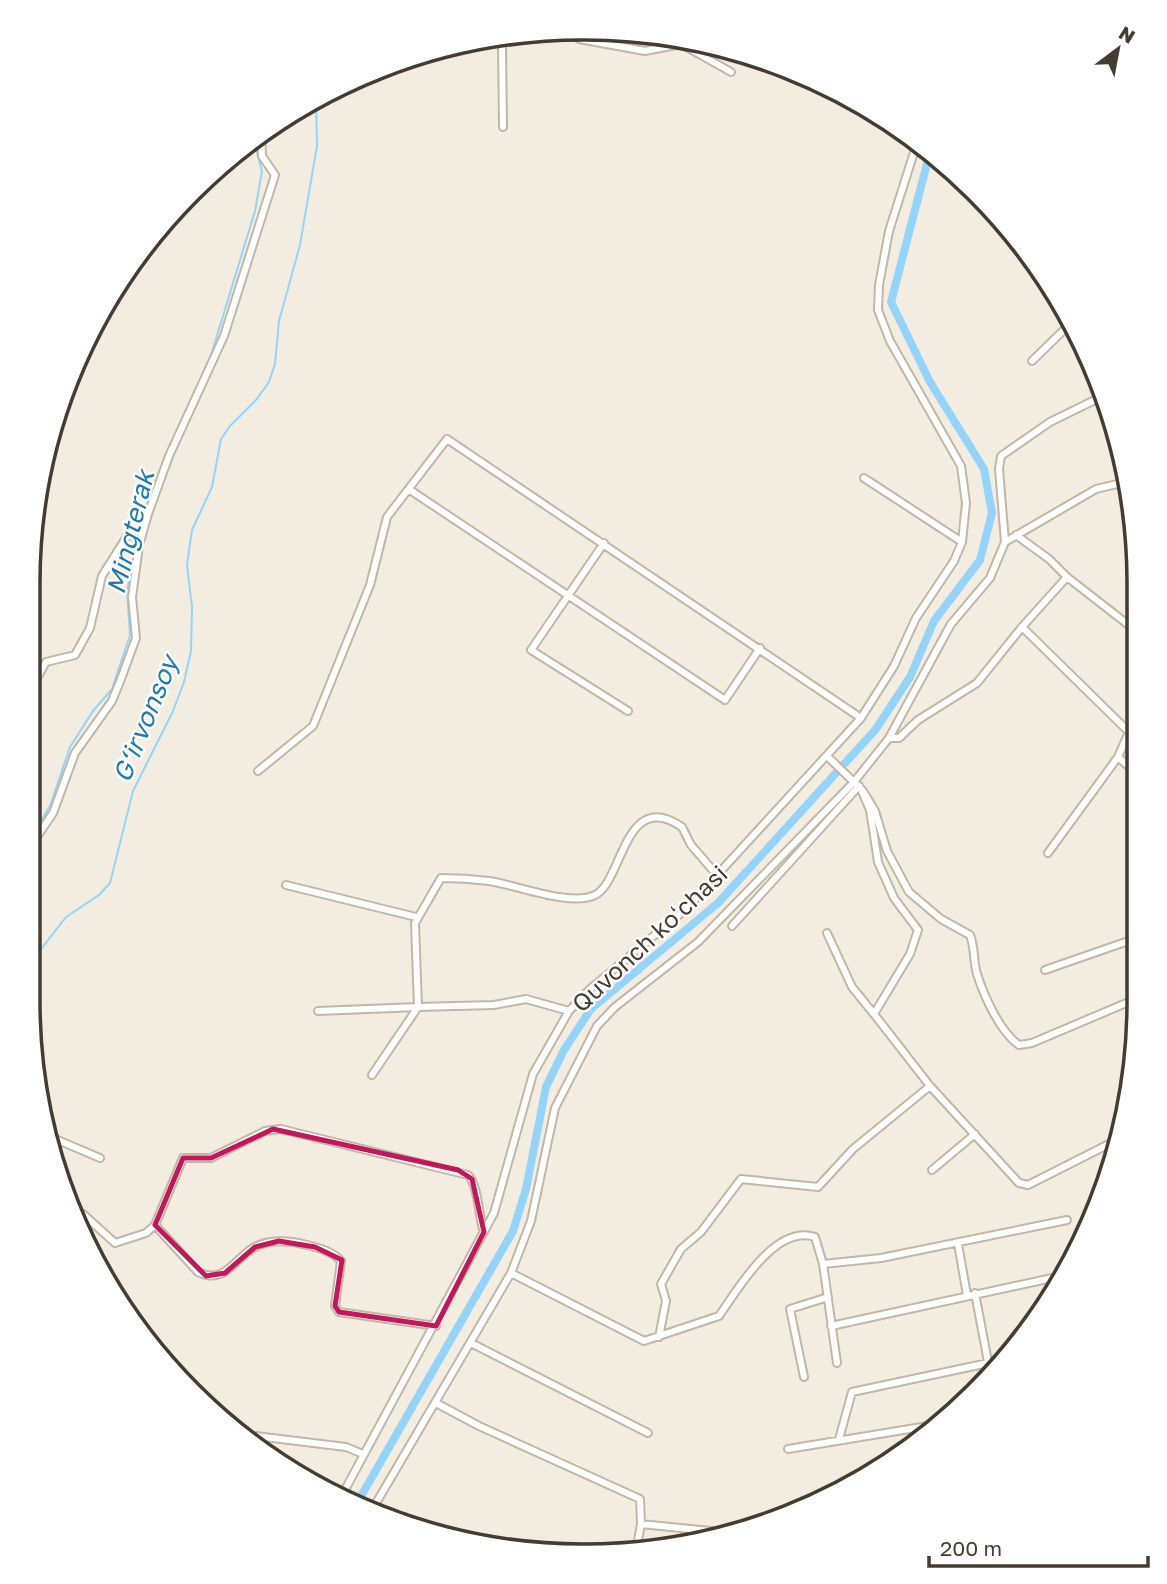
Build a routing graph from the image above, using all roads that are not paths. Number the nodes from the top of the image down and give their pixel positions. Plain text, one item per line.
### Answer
1 (585, 40) edge
2 (502, 47) edge
3 (666, 47) edge
4 (697, 53) edge
5 (731, 72) dead end
6 (503, 127) dead end
7 (261, 147) edge
8 (915, 153) edge
9 (1064, 330) edge
10 (1032, 361) dead end
11 (1095, 400) edge
12 (864, 478) dead end
13 (1117, 484) edge
14 (410, 490) junction
15 (148, 514) junction
16 (1016, 535) junction
17 (962, 542) junction
18 (1005, 542) junction
19 (604, 543) junction
20 (1068, 577) junction
21 (567, 594) junction
22 (1127, 624) edge
23 (1022, 627) junction
24 (760, 648) junction
25 (40, 673) edge
26 (628, 711) dead end
27 (860, 718) junction
28 (1127, 730) edge
29 (1127, 737) edge
30 (889, 738) junction
31 (827, 756) junction
32 (1118, 757) junction
33 (1127, 765) edge
34 (258, 771) dead end
35 (858, 786) junction
36 (40, 833) edge
37 (1048, 853) dead end
38 (717, 875) junction
39 (286, 885) dead end
40 (416, 917) junction
41 (732, 926) dead end
42 (827, 933) dead end
43 (1127, 941) edge
44 (1045, 970) dead end
45 (1127, 1003) edge
46 (418, 1007) junction
47 (318, 1011) dead end
48 (569, 1011) junction
49 (874, 1014) junction
50 (372, 1075) dead end
51 (930, 1086) junction
52 (975, 1134) junction
53 (59, 1140) edge
54 (1107, 1145) edge
55 (100, 1158) dead end
56 (932, 1170) dead end
57 (85, 1216) edge
58 (1067, 1220) dead end
59 (155, 1224) junction
60 (485, 1232) junction
61 (958, 1244) junction
62 (823, 1264) junction
63 (511, 1273) junction
64 (1050, 1278) edge
65 (971, 1294) junction
66 (828, 1297) junction
67 (436, 1326) junction
68 (831, 1326) junction
69 (659, 1337) junction
70 (471, 1343) junction
71 (988, 1362) joint
72 (837, 1363) dead end
73 (804, 1377) dead end
74 (436, 1403) junction
75 (919, 1427) edge
76 (648, 1433) dead end
77 (259, 1436) edge
78 (839, 1439) junction
79 (788, 1449) dead end
80 (363, 1454) junction
81 (345, 1489) edge
82 (377, 1502) edge
83 (640, 1524) junction
84 (701, 1530) edge
85 (638, 1541) edge

1 - 3 street
2 - 6 street
4 - 5 street
7 - 15 street
8 - 17 street, Quvonch koʻchasi
9 - 10 street
11 - 18 street
12 - 17 street
13 - 16 street
14 - 19 street
14 - 21 street
14 - 34 street
15 - 25 street
15 - 36 street
16 - 18 street
16 - 20 street
17 - 27 street, Quvonch koʻchasi
18 - 30 street
19 - 21 street
19 - 24 street
20 - 22 street
20 - 23 street
21 - 24 street
21 - 26 street
23 - 28 street
23 - 30 street
24 - 27 street
27 - 31 street, Quvonch koʻchasi
29 - 32 street
30 - 35 street
31 - 35 street
31 - 38 street, Quvonch koʻchasi
32 - 33 street
32 - 37 street
35 - 41 street
35 - 45 street
35 - 49 street
35 - 63 street
38 - 40 street
38 - 48 street, Quvonch koʻchasi
39 - 40 street
40 - 46 street
42 - 49 street
43 - 44 street
46 - 47 street
46 - 48 street
46 - 50 street
48 - 60 street, Quvonch koʻchasi
49 - 51 street
51 - 52 street
51 - 69 street
52 - 54 street
52 - 56 street
53 - 55 street
57 - 59 street
58 - 61 street
59 - 60 street
59 - 67 street
60 - 67 street, Quvonch koʻchasi
61 - 62 street
61 - 65 street
62 - 66 street
62 - 69 street
63 - 69 street
63 - 70 street
64 - 65 street
65 - 68 street
65 - 71 street
66 - 68 street
66 - 73 street
67 - 80 street, Quvonch koʻchasi
68 - 72 street
70 - 74 street
70 - 76 street
71 - 78 street
74 - 82 street
74 - 83 street
75 - 78 street
77 - 80 street
78 - 79 street
80 - 81 street, Quvonch koʻchasi
83 - 84 street
83 - 85 street

